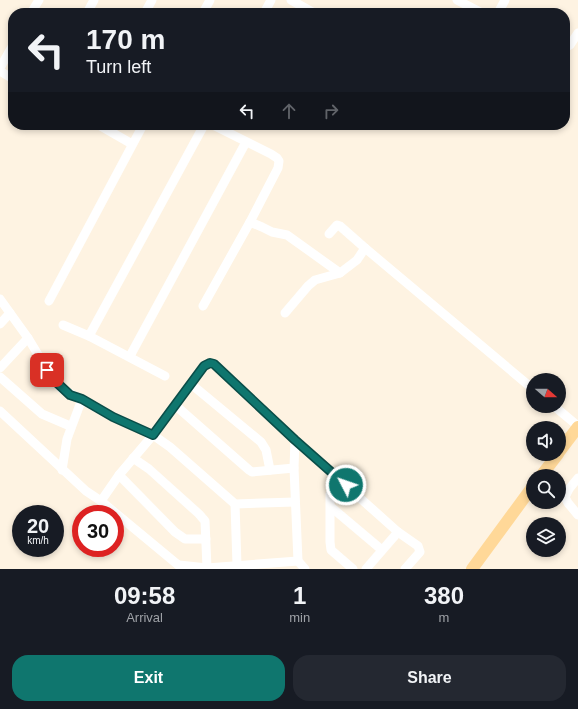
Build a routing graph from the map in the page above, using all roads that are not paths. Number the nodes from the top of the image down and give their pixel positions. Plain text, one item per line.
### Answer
1 (291, 0) edge
2 (457, 0) edge
3 (305, 8) edge
4 (472, 8) edge
5 (578, 32) edge
6 (570, 45) edge
7 (8, 54) edge
8 (0, 68) edge
9 (108, 130) edge
10 (139, 130) edge
11 (201, 130) edge
12 (223, 130) edge
13 (246, 142) junction
14 (132, 144) junction
15 (250, 222) junction
16 (329, 234) dead end
17 (366, 248) junction
18 (340, 273) junction
19 (0, 299) edge
20 (49, 301) dead end
21 (203, 306) dead end
22 (10, 313) junction
23 (285, 313) dead end
24 (0, 324) edge
25 (64, 325) dead end
26 (90, 336) junction
27 (28, 338) junction
28 (130, 356) junction
29 (0, 368) edge
30 (165, 376) dead end
31 (0, 377) edge
32 (526, 383) edge
33 (191, 384) junction
34 (82, 399) junction
35 (174, 405) junction
36 (0, 411) edge
37 (562, 413) edge
38 (70, 426) junction
39 (578, 427) edge
40 (153, 435) junction
41 (295, 440) junction
42 (566, 443) edge
43 (133, 458) junction
44 (294, 468) junction
45 (62, 470) junction
46 (270, 470) junction
47 (119, 475) junction
48 (578, 478) edge
49 (346, 485) junction
50 (526, 496) edge
51 (101, 501) junction
52 (295, 502) junction
53 (235, 504) junction
54 (331, 507) junction
55 (578, 516) edge
56 (398, 532) junction
57 (206, 539) junction
58 (382, 550) junction
59 (298, 562) junction
60 (237, 565) junction
61 (181, 567) edge
62 (207, 568) junction
63 (305, 569) edge
64 (353, 569) edge
65 (366, 569) edge
66 (405, 569) edge
67 (472, 569) edge

1 - 3 street
2 - 4 street
5 - 6 street
7 - 8 street
9 - 14 street
10 - 14 street
11 - 26 street
12 - 13 street
13 - 15 street
13 - 28 street
14 - 20 street
15 - 18 street
15 - 21 street
16 - 17 street
17 - 18 street
17 - 32 street
18 - 23 street
19 - 22 street
22 - 24 street
22 - 27 street
25 - 26 street
26 - 28 street
27 - 29 street
27 - 34 street
28 - 30 street
31 - 38 street
33 - 35 street
33 - 41 street
33 - 46 street
34 - 38 street
34 - 40 street
35 - 40 street
35 - 46 street
36 - 45 street
37 - 39 street
38 - 45 street
39 - 42 main road
40 - 43 street
40 - 53 street
41 - 44 street
41 - 49 street
43 - 47 street
43 - 57 street
44 - 46 street
44 - 52 street
45 - 51 street
47 - 51 street
47 - 57 street
48 - 55 street
49 - 54 street
49 - 56 street
50 - 67 main road
51 - 61 street
52 - 53 street
52 - 59 street
53 - 60 street
54 - 58 street
54 - 64 street
56 - 58 street
56 - 66 street
57 - 62 street
58 - 65 street
59 - 60 street
59 - 63 street
60 - 62 street
61 - 62 street

